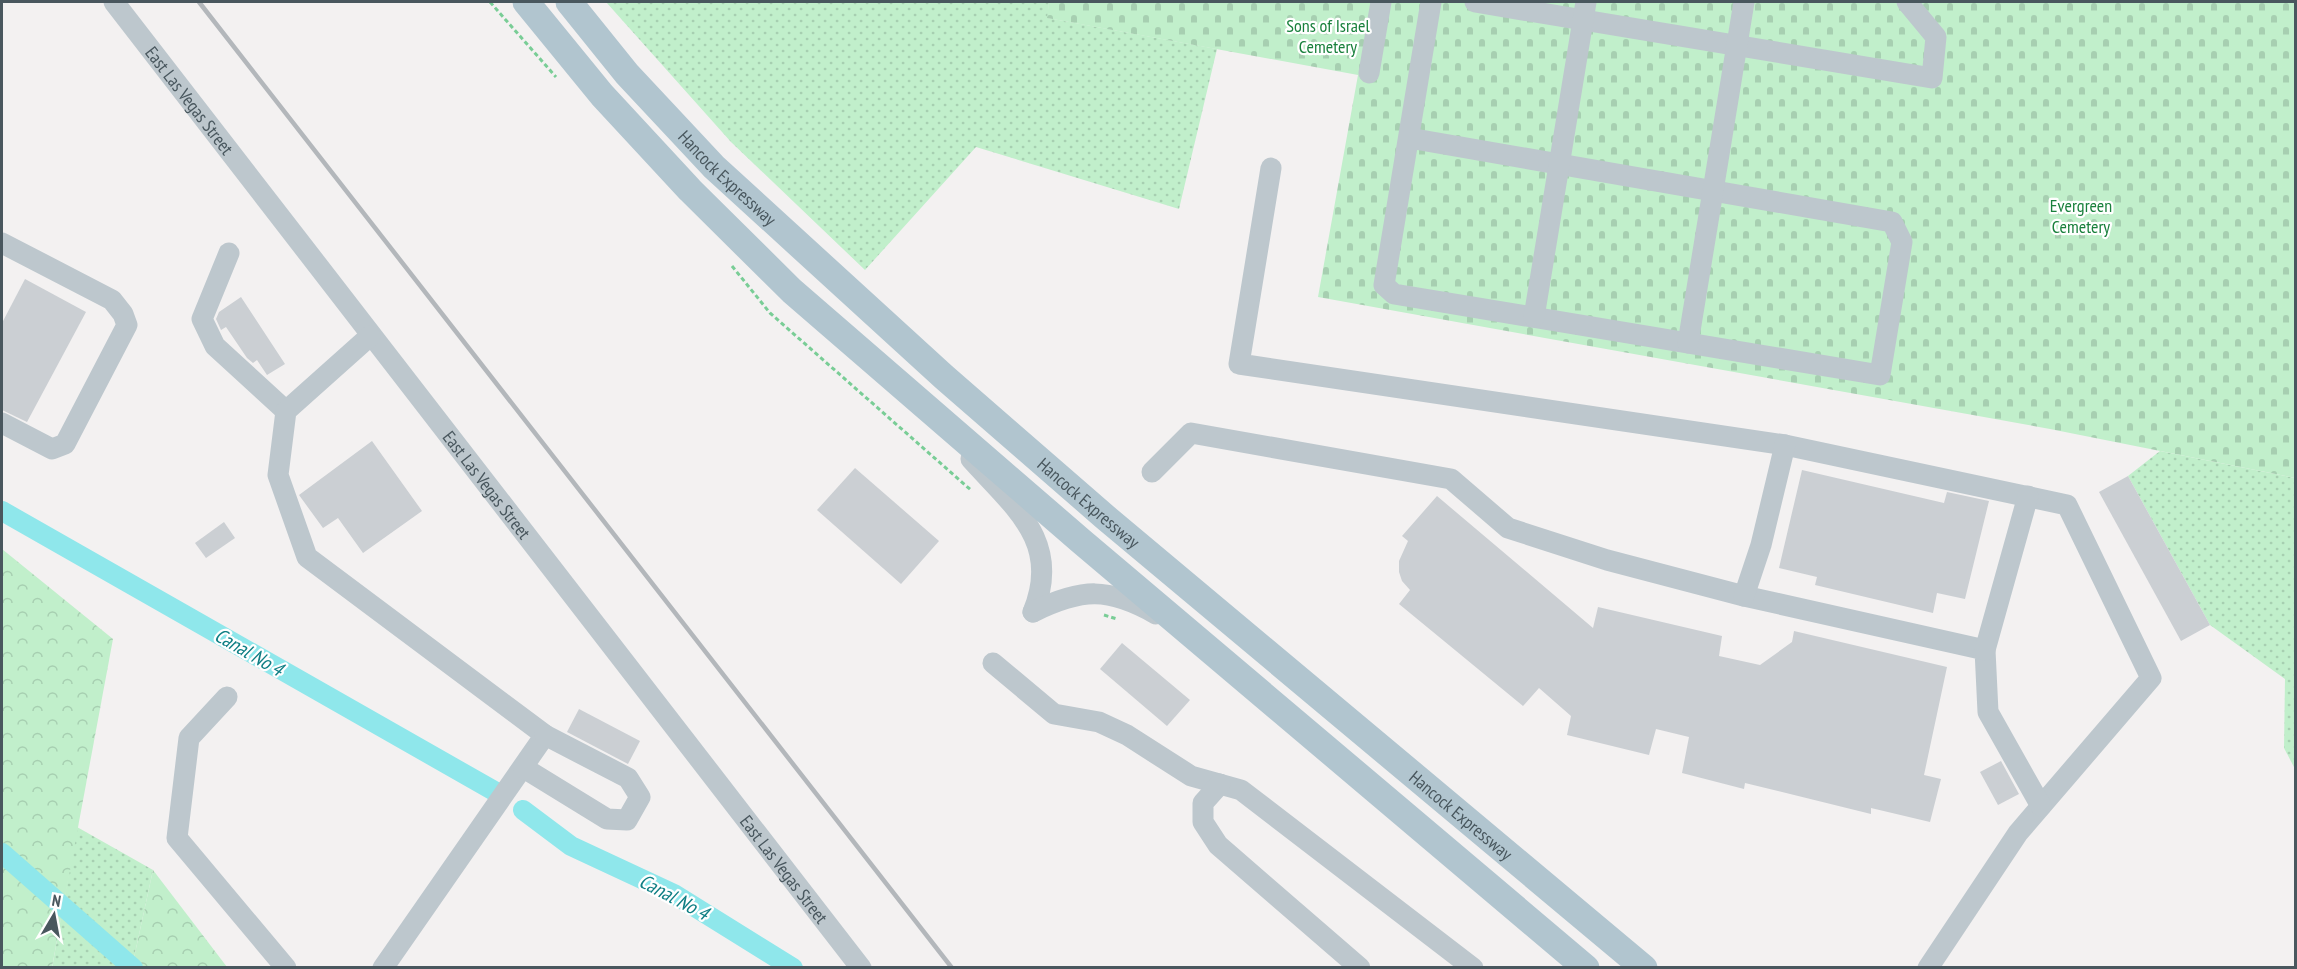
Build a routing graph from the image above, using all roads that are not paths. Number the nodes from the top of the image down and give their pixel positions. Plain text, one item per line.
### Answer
1 (114, 2) edge
2 (526, 2) edge
3 (569, 2) edge
4 (1381, 2) edge
5 (1431, 2) edge
6 (1475, 2) edge
7 (1744, 2) edge
8 (1907, 2) edge
9 (1584, 11) edge
10 (1737, 46) junction
11 (1369, 73) dead end
12 (1408, 138) junction
13 (1558, 164) junction
14 (1271, 168) dead end
15 (1713, 191) junction
16 (2, 243) edge
17 (229, 252) dead end
18 (1534, 317) junction
19 (370, 336) junction
20 (1688, 343) junction
21 (918, 400) junction
22 (286, 411) junction
23 (2, 423) edge
24 (1785, 445) junction
25 (1152, 472) dead end
26 (2028, 496) junction
27 (1744, 597) junction
28 (1188, 631) junction
29 (1985, 650) junction
30 (993, 663) dead end
31 (228, 697) dead end
32 (545, 735) junction
33 (524, 768) junction
34 (1220, 784) junction
35 (2041, 806) junction
36 (286, 968) edge
37 (383, 968) edge
38 (861, 968) edge
39 (1360, 968) edge
40 (1473, 968) edge
41 (1586, 968) edge
42 (1644, 968) edge
43 (1928, 968) edge

1 - 19 street, East Las Vegas Street
2 - 21 main road, Hancock Expressway
3 - 42 main road, Hancock Expressway
4 - 11 street
5 - 12 street
6 - 9 street
7 - 10 street
8 - 10 street
9 - 10 street
9 - 13 street
10 - 15 street
12 - 13 street
12 - 18 street
13 - 15 street
13 - 18 street
14 - 24 street
15 - 20 street
15 - 20 street
16 - 23 street
17 - 22 street
18 - 20 street
19 - 22 street
19 - 38 street, East Las Vegas Street
21 - 28 main road, Hancock Expressway
21 - 28 street
22 - 32 street
24 - 26 street
24 - 27 street
25 - 27 street
26 - 29 street
26 - 35 street
27 - 29 street
28 - 41 main road, Hancock Expressway
29 - 35 street
30 - 34 street
31 - 36 street
32 - 33 street
32 - 33 street
33 - 37 street
34 - 39 street
34 - 40 street
35 - 43 street

